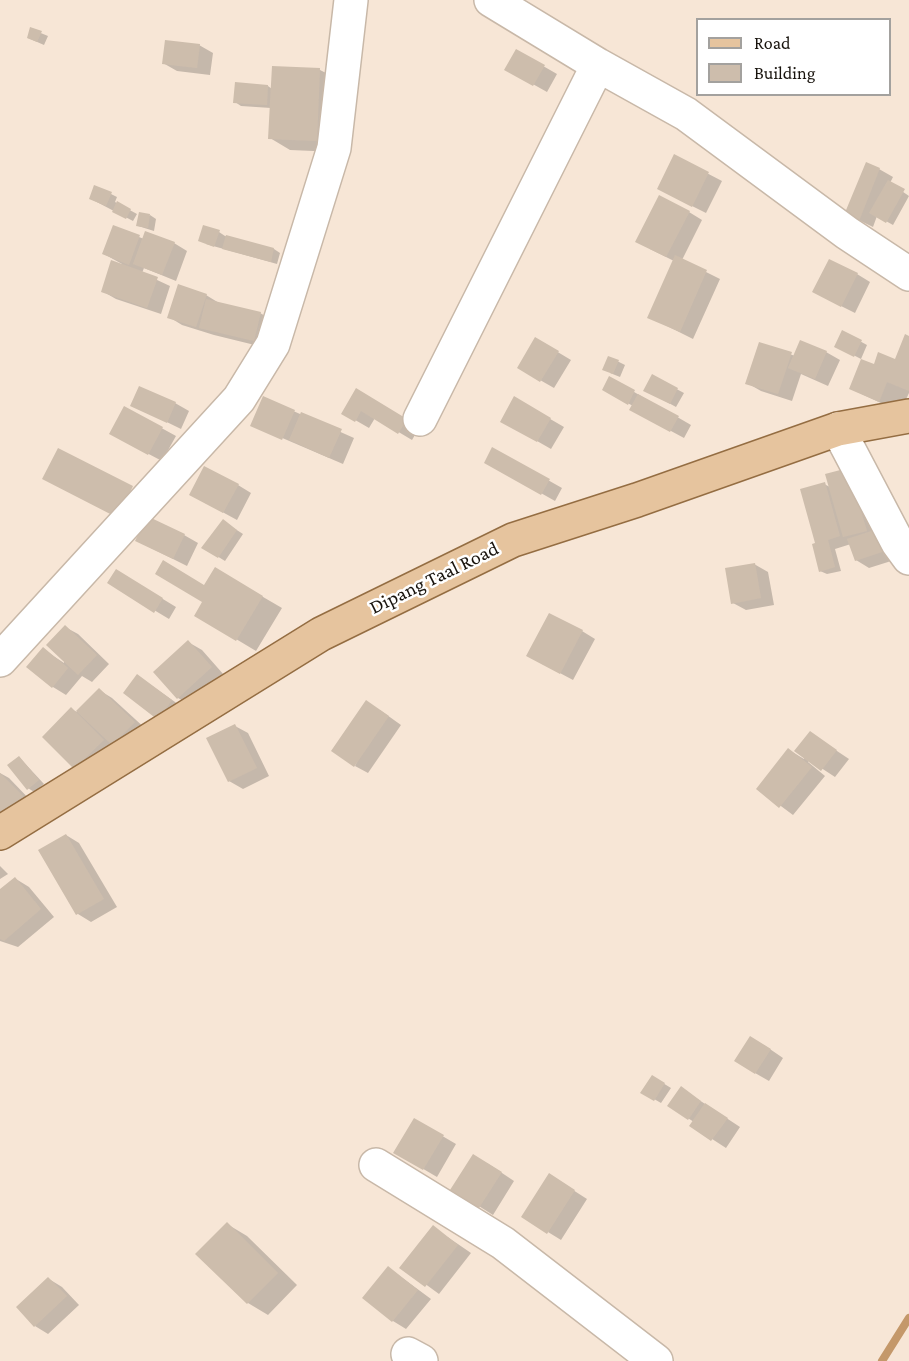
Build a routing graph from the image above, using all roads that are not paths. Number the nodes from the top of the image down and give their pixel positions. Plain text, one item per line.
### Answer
1 (351, 0) edge
2 (491, 0) edge
3 (598, 65) junction
4 (909, 274) edge
5 (909, 417) edge
6 (420, 419) dead end
7 (838, 429) junction
8 (909, 558) edge
9 (2, 654) edge
10 (0, 833) edge
11 (376, 1165) dead end
12 (656, 1361) edge

1 - 9 street
2 - 3 street
3 - 4 street
3 - 6 street
5 - 7 main road, Dipang Taal Road
7 - 8 street
7 - 10 main road, Dipang Taal Road
11 - 12 street

